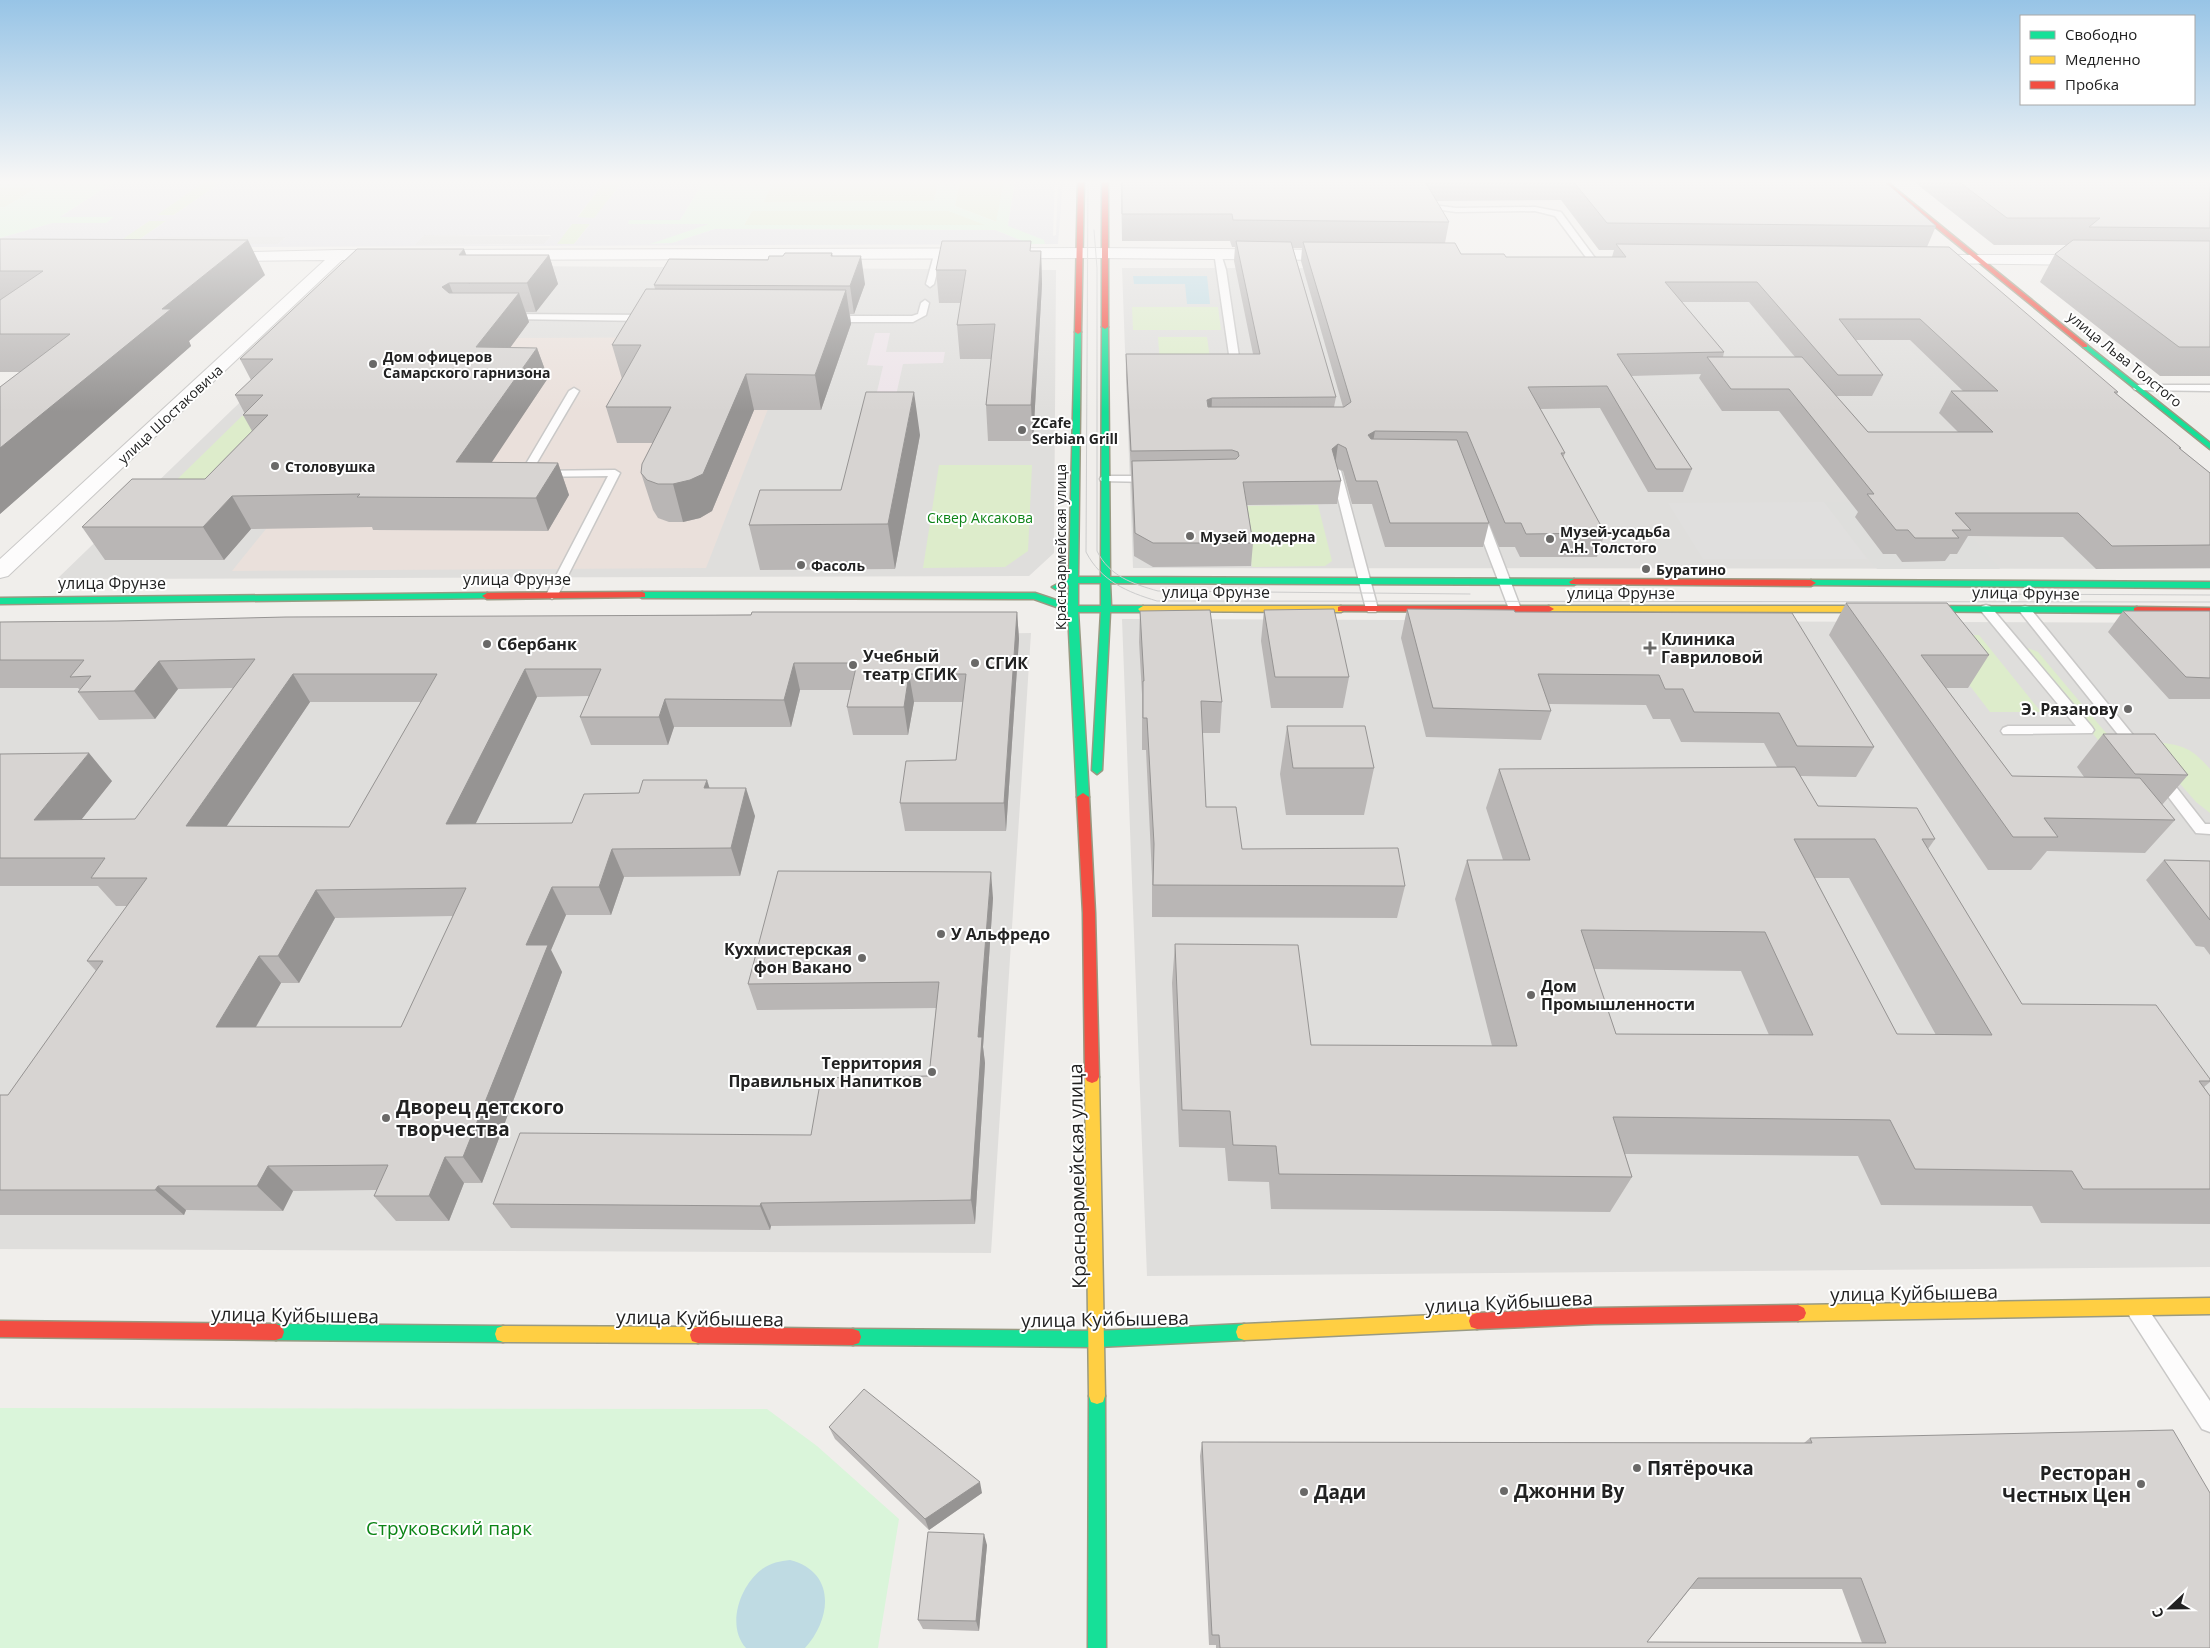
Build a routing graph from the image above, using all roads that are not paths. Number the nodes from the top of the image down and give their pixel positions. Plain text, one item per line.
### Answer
1 (335, 258) edge
2 (937, 258) edge
3 (1079, 258) edge
4 (1105, 258) edge
5 (1218, 258) edge
6 (1276, 258) edge
7 (1309, 258) edge
8 (1571, 258) edge
9 (1596, 258) edge
10 (1974, 258) edge
11 (1916, 260) edge
12 (1977, 260) junction
13 (2105, 260) edge
14 (930, 284) dead end
15 (926, 303) dead end
16 (499, 317) edge
17 (657, 318) edge
18 (824, 319) edge
19 (1220, 370) edge
20 (2138, 388) junction
21 (2210, 388) edge
22 (574, 391) dead end
23 (2210, 447) edge
24 (1336, 471) edge
25 (1161, 478) edge
26 (1106, 479) junction
27 (1475, 504) edge
28 (0, 571) edge
29 (1074, 580) junction
30 (1106, 580) junction
31 (1365, 582) junction
32 (1505, 582) junction
33 (2210, 586) edge
34 (552, 595) junction
35 (1035, 596) junction
36 (0, 601) edge
37 (1106, 608) junction
38 (1073, 609) junction
39 (1372, 609) junction
40 (1516, 609) junction
41 (1986, 609) junction
42 (2026, 610) junction
43 (2210, 611) edge
44 (2008, 731) dead end
45 (1097, 778) dead end
46 (1095, 807) dead end
47 (2210, 829) edge
48 (1090, 913) junction
49 (2210, 1306) edge
50 (2135, 1307) junction
51 (0, 1329) edge
52 (1097, 1339) junction
53 (2210, 1421) edge
54 (1096, 1648) edge

1 - 28 street, улица Шостаковича
2 - 14 lane
3 - 29 main road, Красноармейская улица
4 - 26 main road
5 - 19 lane
6 - 7 street
8 - 9 street
10 - 12 main road, улица Льва Толстого
11 - 12 street
12 - 13 street
12 - 20 main road, улица Льва Толстого
15 - 18 lane
16 - 17 lane
20 - 21 lane
20 - 23 main road, улица Льва Толстого
22 - 34 lane
24 - 31 lane
25 - 26 lane
26 - 30 main road
27 - 32 lane
29 - 30 main road, улица Фрунзе
29 - 35 main road, улица Фрунзе
29 - 38 main road, Красноармейская улица
30 - 31 main road, улица Фрунзе
30 - 37 main road
31 - 32 main road, улица Фрунзе
31 - 39 lane
32 - 33 main road, улица Фрунзе
32 - 40 lane
34 - 35 main road, улица Фрунзе
34 - 36 main road, улица Фрунзе
35 - 38 main road, улица Фрунзе
37 - 38 main road, улица Фрунзе
37 - 39 main road, улица Фрунзе
37 - 45 main road
38 - 48 main road, Красноармейская улица
39 - 40 main road, улица Фрунзе
40 - 41 main road, улица Фрунзе
41 - 42 main road, улица Фрунзе
41 - 44 lane
42 - 43 main road, улица Фрунзе
42 - 47 lane
46 - 48 main road, Красноармейская улица
48 - 52 main road, Красноармейская улица
49 - 50 main road, улица Куйбышева
50 - 52 main road, улица Куйбышева
50 - 53 lane
51 - 52 main road, улица Куйбышева
52 - 54 main road, Красноармейская улица

